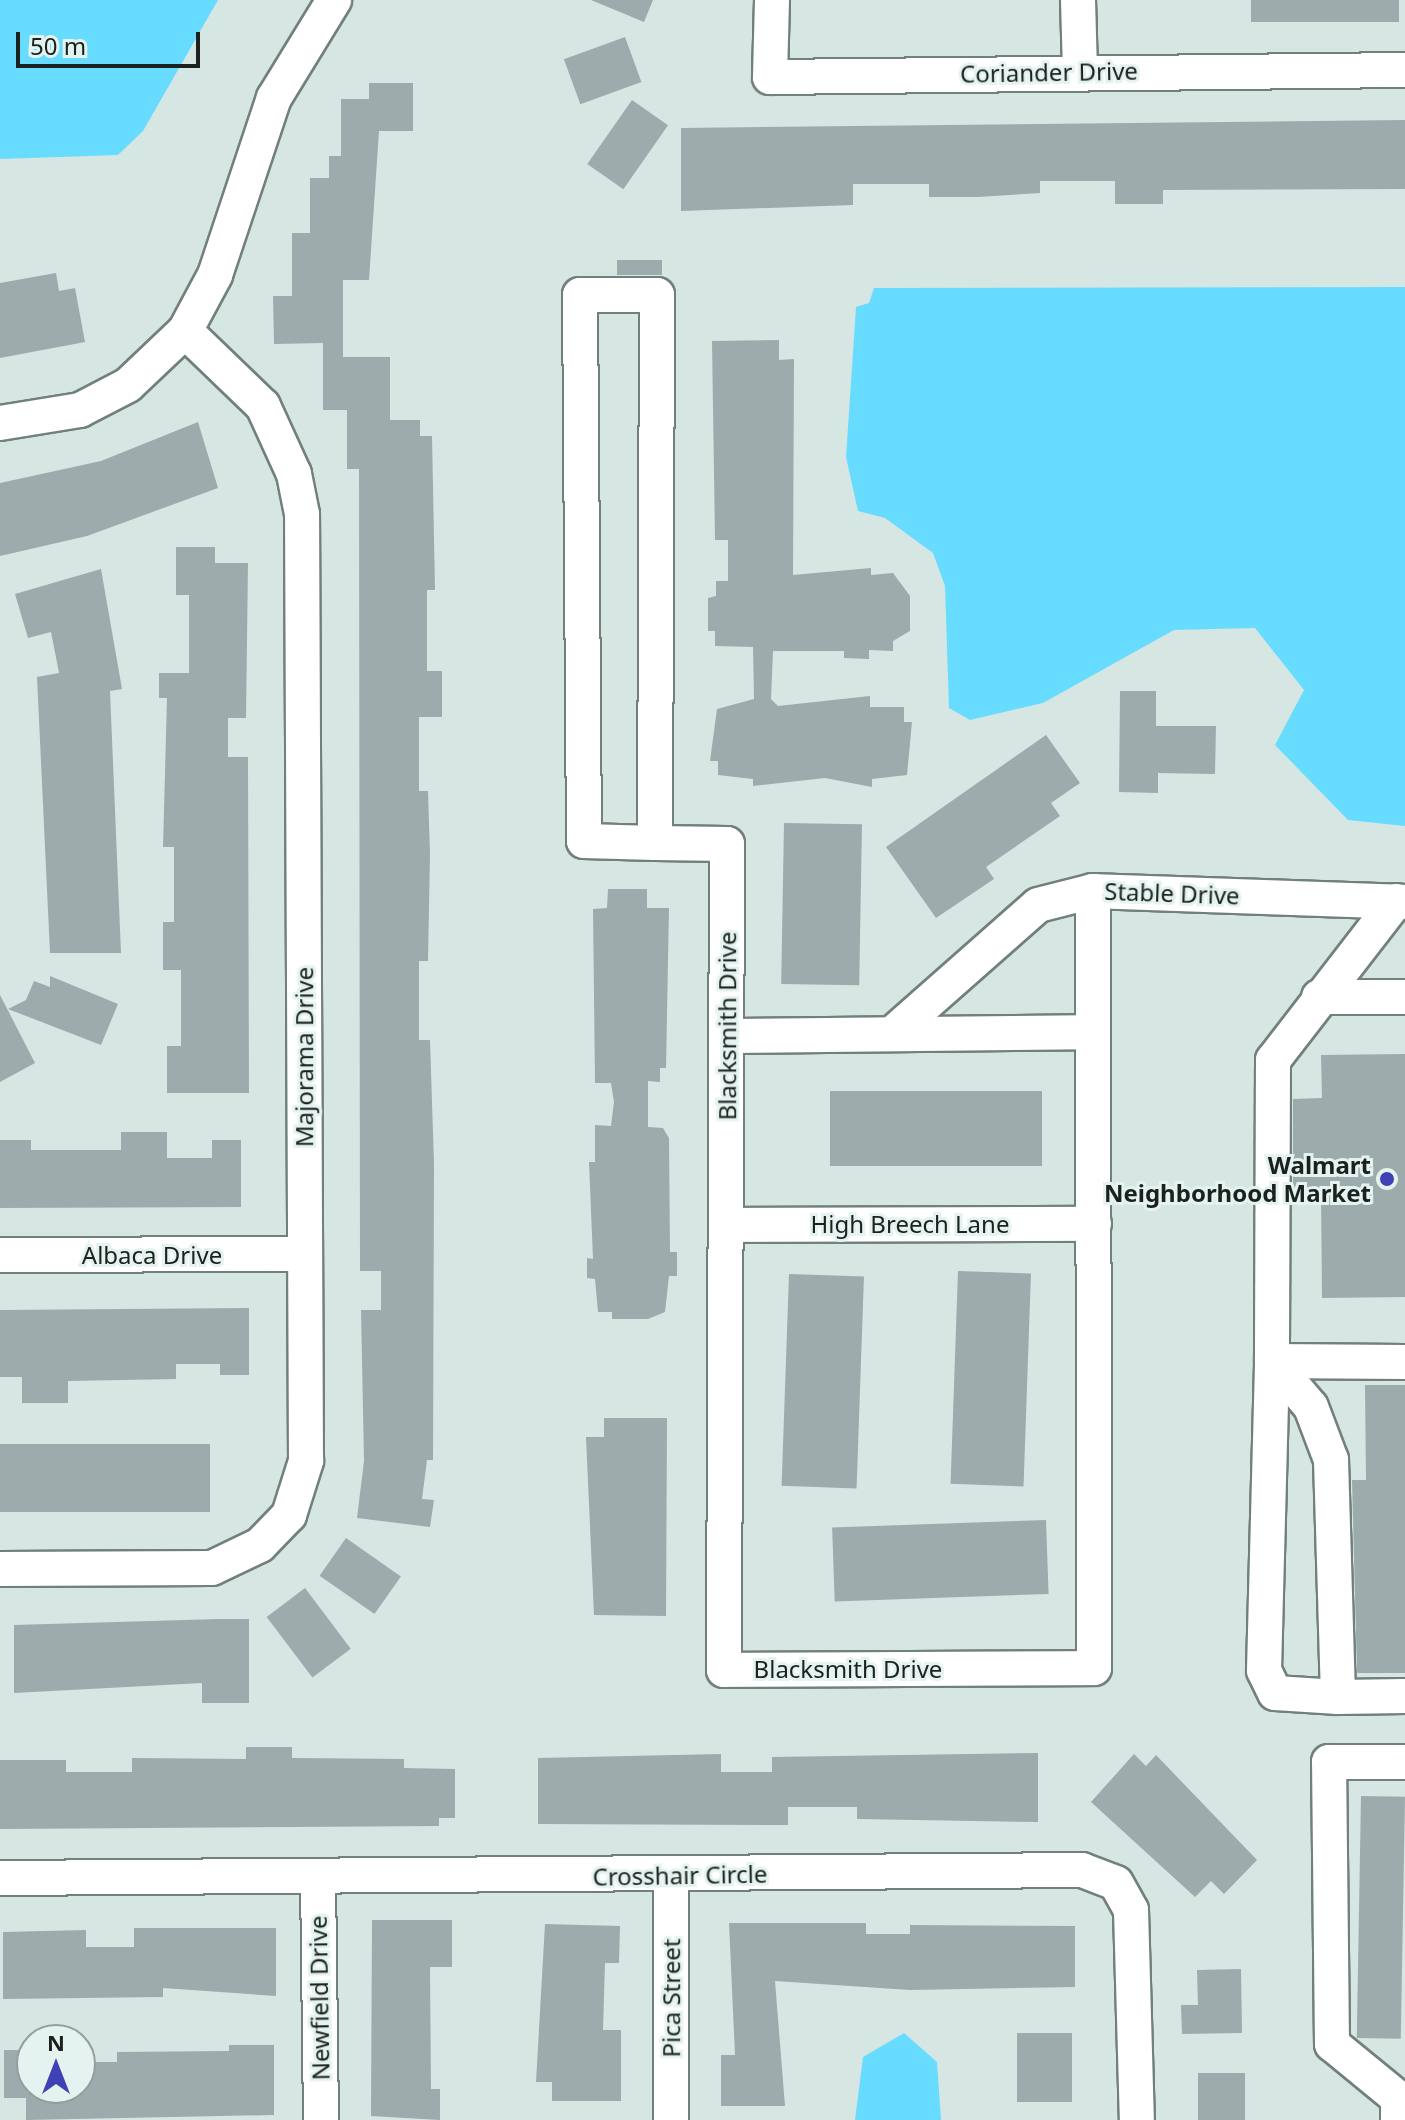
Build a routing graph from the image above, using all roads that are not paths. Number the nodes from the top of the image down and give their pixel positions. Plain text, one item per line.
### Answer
1 (334, 0) edge
2 (772, 0) edge
3 (1078, 0) edge
4 (1080, 70) junction
5 (1405, 70) edge
6 (185, 331) junction
7 (0, 423) edge
8 (655, 843) junction
9 (1093, 891) junction
10 (1400, 902) edge
11 (1319, 997) junction
12 (1405, 997) edge
13 (1090, 1032) junction
14 (893, 1033) junction
15 (727, 1036) junction
16 (1094, 1224) junction
17 (727, 1225) junction
18 (304, 1254) junction
19 (0, 1255) edge
20 (1272, 1361) junction
21 (1405, 1362) edge
22 (0, 1569) edge
23 (1405, 1696) edge
24 (1338, 1697) junction
25 (1405, 1762) edge
26 (671, 1875) junction
27 (318, 1876) junction
28 (0, 1878) edge
29 (321, 2120) edge
30 (671, 2120) edge
31 (1137, 2120) edge
32 (1398, 2120) edge

1 - 6 street
2 - 4 street, Coriander Drive
3 - 4 street
4 - 5 street, Coriander Drive
6 - 7 street
6 - 18 street, Majorama Drive
8 - 8 street, Blacksmith Drive
8 - 15 street, Blacksmith Drive
9 - 10 street, Stable Drive
9 - 13 street, Blacksmith Drive
9 - 14 street, Stable Drive
10 - 11 street
11 - 12 street
11 - 20 street
13 - 14 street
13 - 16 street, Blacksmith Drive
14 - 15 street
15 - 17 street, Blacksmith Drive
16 - 17 street, High Breech Lane
16 - 17 street, Blacksmith Drive
18 - 19 street, Albaca Drive
18 - 22 street, Majorama Drive
20 - 21 street
20 - 24 street
20 - 24 street
23 - 24 street
25 - 32 street
26 - 27 street, Crosshair Circle
26 - 30 street, Pica Street
26 - 31 street, Crosshair Circle
27 - 28 street, Crosshair Circle
27 - 29 street, Newfield Drive

